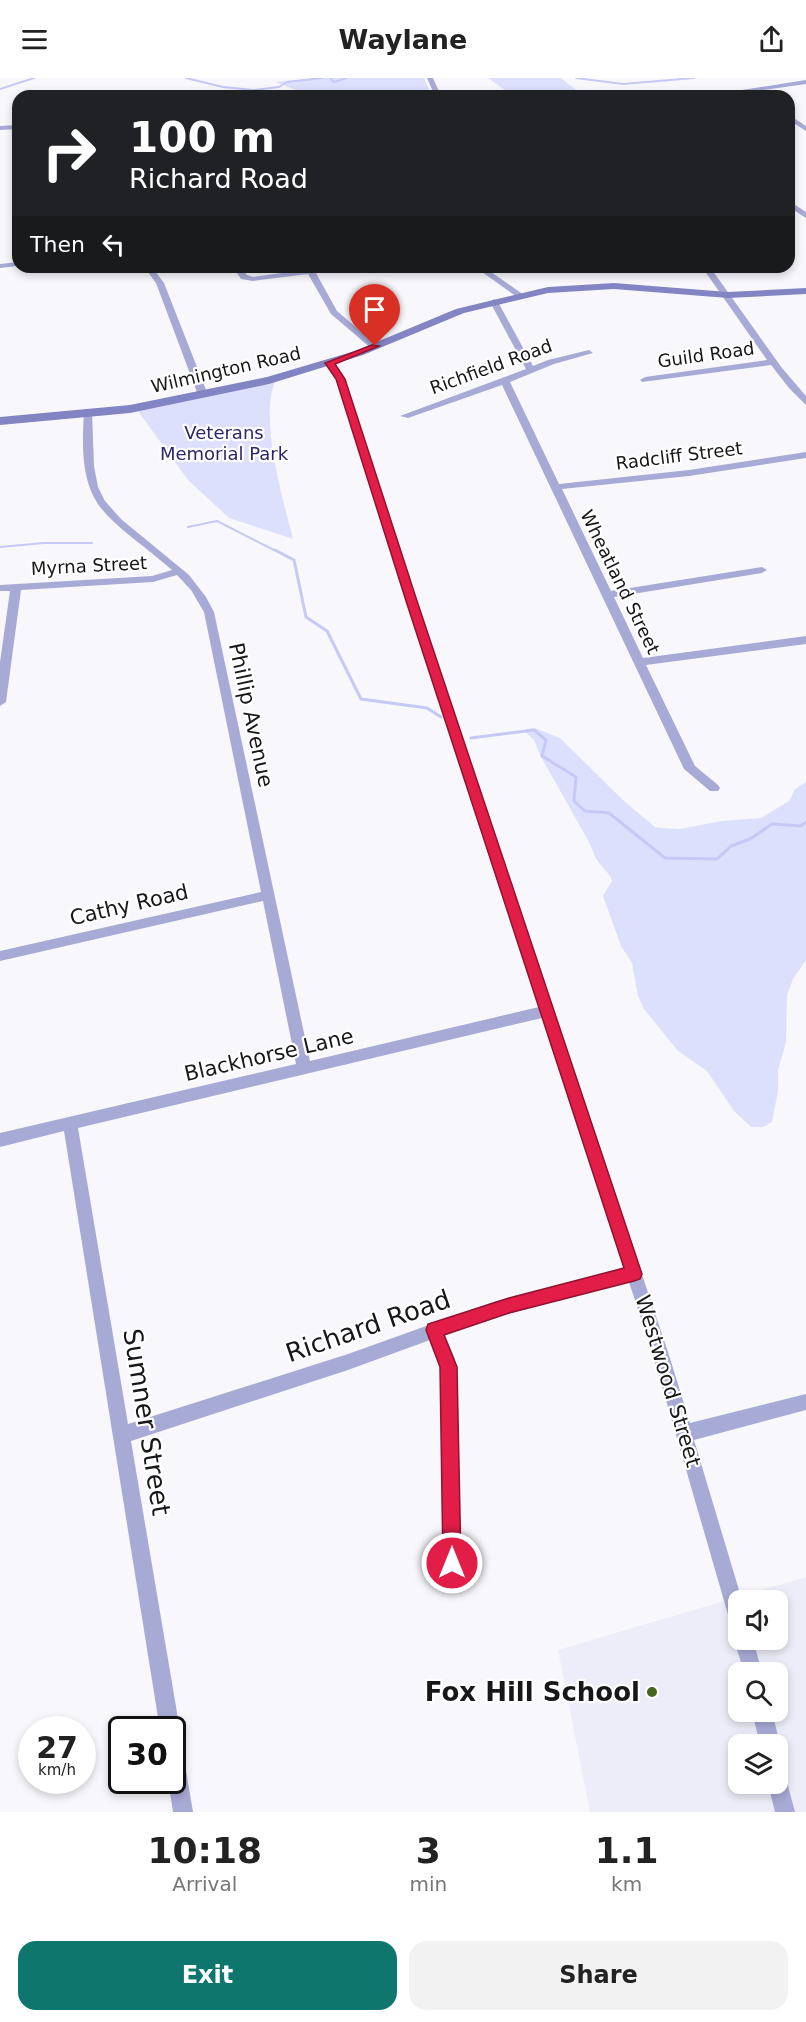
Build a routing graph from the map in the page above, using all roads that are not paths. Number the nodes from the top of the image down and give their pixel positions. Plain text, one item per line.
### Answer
1 (806, 82) edge
2 (750, 89) joint
3 (744, 90) edge
4 (802, 209) edge
5 (806, 216) edge
6 (152, 273) edge
7 (240, 273) edge
8 (302, 273) edge
9 (312, 273) edge
10 (488, 273) edge
11 (711, 273) edge
12 (806, 291) edge
13 (520, 295) junction
14 (728, 295) junction
15 (494, 302) junction
16 (375, 346) junction
17 (589, 353) dead end
18 (772, 362) junction
19 (329, 363) junction
20 (530, 369) junction
21 (645, 380) dead end
22 (505, 381) junction
23 (203, 395) junction
24 (806, 402) edge
25 (89, 413) junction
26 (405, 416) dead end
27 (0, 421) edge
28 (806, 455) edge
29 (556, 487) junction
30 (762, 570) dead end
31 (179, 571) junction
32 (16, 587) junction
33 (0, 588) edge
34 (608, 595) junction
35 (806, 640) edge
36 (640, 662) junction
37 (0, 702) edge
38 (714, 788) dead end
39 (268, 895) junction
40 (0, 956) edge
41 (547, 1011) junction
42 (304, 1068) junction
43 (70, 1124) junction
44 (0, 1140) edge
45 (634, 1274) junction
46 (434, 1330) junction
47 (806, 1402) edge
48 (686, 1433) junction
49 (122, 1435) junction
50 (452, 1563) dead end
51 (730, 1590) edge
52 (168, 1716) edge
53 (180, 1794) edge
54 (781, 1794) edge
55 (183, 1812) edge
56 (785, 1812) edge

1 - 2 street
2 - 3 street
4 - 5 street
6 - 23 street
7 - 8 street
9 - 16 street
10 - 13 street
11 - 14 street
12 - 14 main road, Wilmington Road
13 - 14 main road, Wilmington Road
13 - 15 main road, Wilmington Road
14 - 18 street
15 - 16 main road, Wilmington Road
15 - 20 street
16 - 19 main road, Wilmington Road
17 - 20 street, Richfield Road
18 - 21 street, Guild Road
18 - 24 street
19 - 23 main road, Wilmington Road
19 - 41 street, Westwood Street
20 - 22 street, Richfield Road
22 - 26 street, Richfield Road
22 - 29 street, Wheatland Street
23 - 25 main road, Wilmington Road
25 - 27 main road, Wilmington Road
25 - 31 street, Phillip Avenue
28 - 29 street, Radcliff Street
29 - 34 street, Wheatland Street
30 - 34 street
31 - 32 street, Myrna Street
31 - 39 street, Phillip Avenue
32 - 33 street, Myrna Street
32 - 37 street
34 - 36 street, Wheatland Street
35 - 36 street
36 - 38 street, Wheatland Street
39 - 40 street, Cathy Road
39 - 42 street, Phillip Avenue
41 - 42 street, Blackhorse Lane
41 - 45 street, Westwood Street
42 - 43 street, Blackhorse Lane
43 - 44 street, Blackhorse Lane
43 - 49 street, Sumner Street
45 - 46 street, Richard Road
45 - 48 street, Westwood Street
46 - 49 street, Richard Road
46 - 50 street
47 - 48 street
48 - 51 street, Westwood Street
49 - 52 street, Sumner Street
53 - 55 street
54 - 56 street

